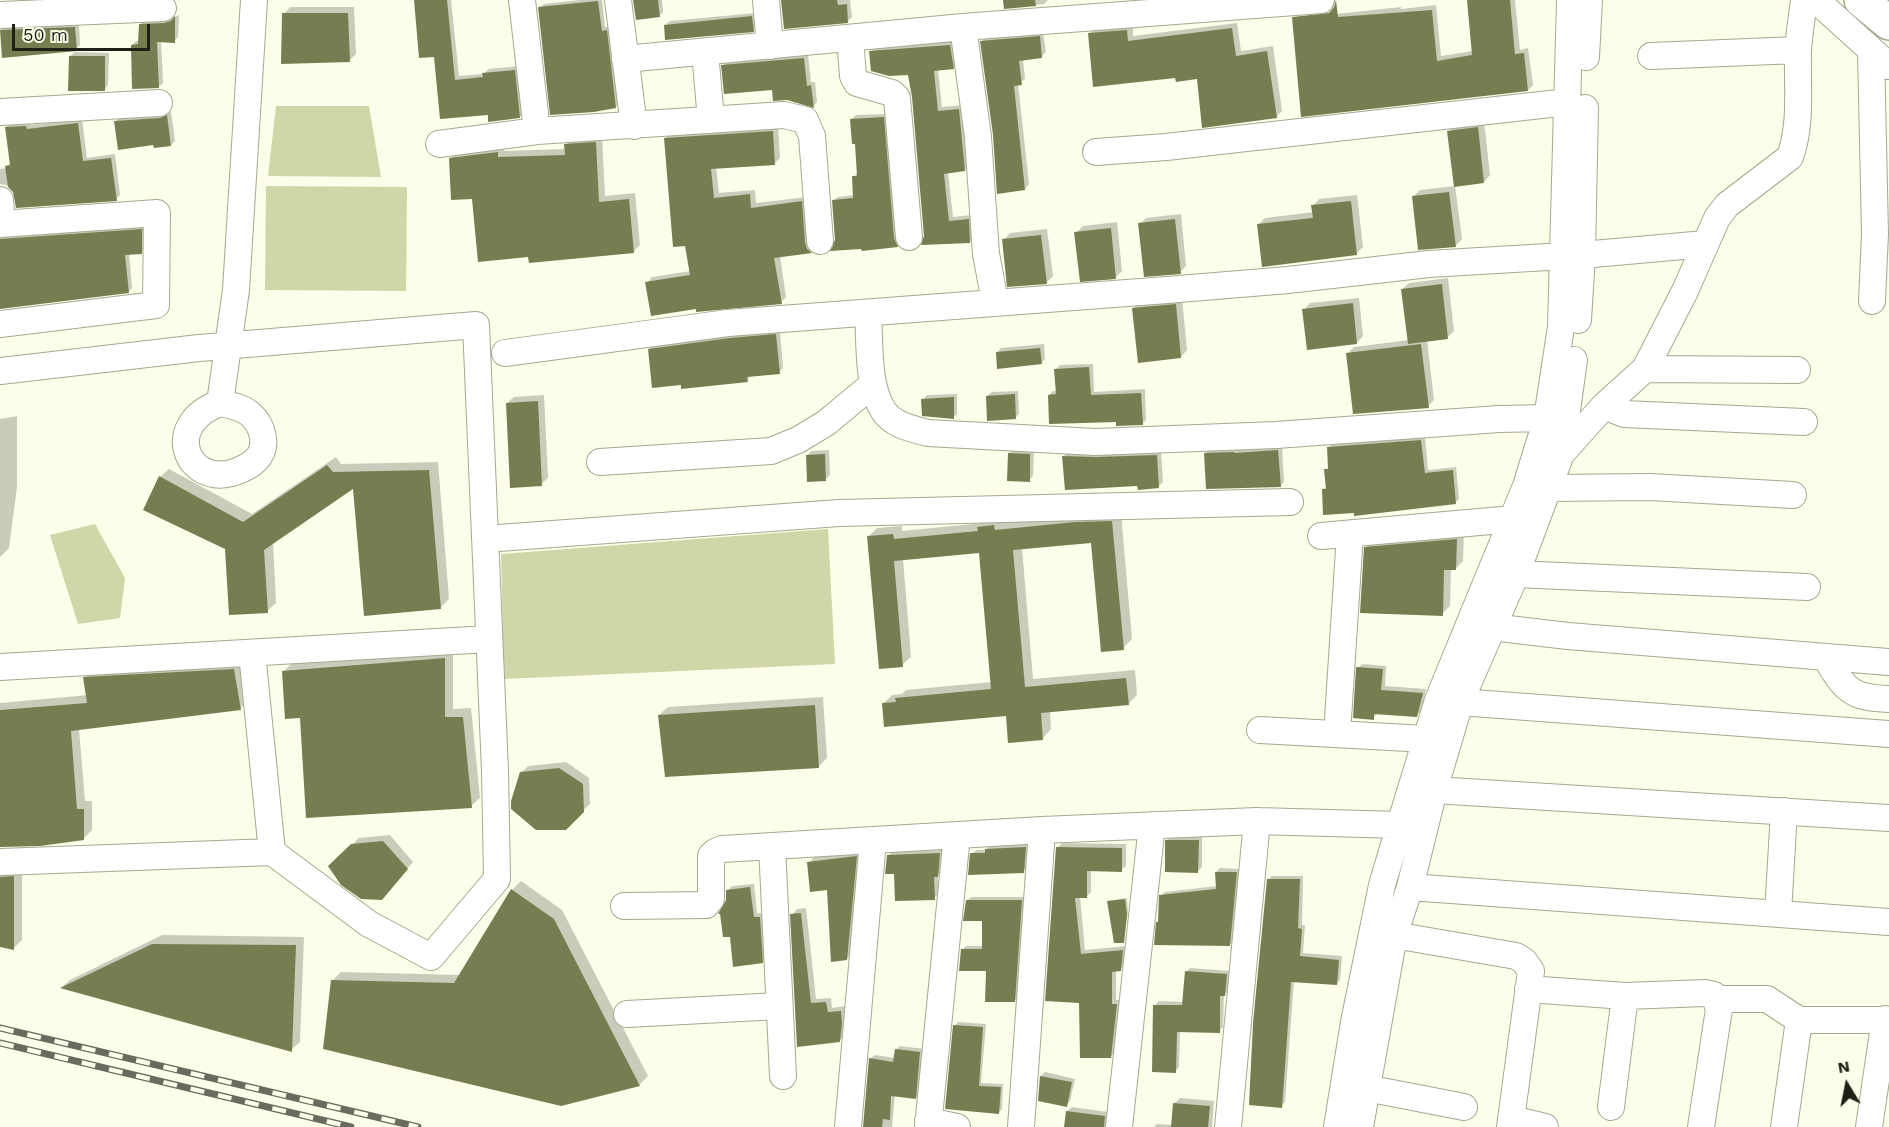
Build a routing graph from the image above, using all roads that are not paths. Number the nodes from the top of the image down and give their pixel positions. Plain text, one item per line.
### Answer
1 (254, 0) edge
2 (522, 0) edge
3 (618, 0) edge
4 (766, 0) edge
5 (1321, 0) edge
6 (1570, 0) edge
7 (1589, 0) edge
8 (1804, 0) edge
9 (1816, 0) edge
10 (1861, 0) edge
11 (163, 8) dead end
12 (0, 15) edge
13 (1889, 23) edge
14 (963, 27) junction
15 (850, 38) junction
16 (770, 46) junction
17 (1798, 50) junction
18 (705, 52) junction
19 (1651, 56) dead end
20 (625, 59) junction
21 (1880, 59) edge
22 (1568, 102) junction
23 (159, 103) dead end
24 (0, 112) edge
25 (711, 120) junction
26 (634, 126) junction
27 (537, 131) junction
28 (439, 144) dead end
29 (1096, 152) dead end
30 (1, 216) edge
31 (909, 237) dead end
32 (820, 241) dead end
33 (1705, 244) junction
34 (1573, 256) junction
35 (1872, 301) dead end
36 (995, 302) junction
37 (868, 313) junction
38 (0, 324) edge
39 (228, 346) junction
40 (505, 353) dead end
41 (1646, 369) junction
42 (1797, 370) dead end
43 (0, 371) edge
44 (873, 384) junction
45 (220, 403) dead end
46 (1605, 406) junction
47 (1547, 418) junction
48 (1804, 422) dead end
49 (1561, 454) junction
50 (600, 462) dead end
51 (1548, 488) junction
52 (1793, 495) dead end
53 (1290, 502) dead end
54 (1513, 519) junction
55 (1350, 534) junction
56 (1321, 536) dead end
57 (485, 539) junction
58 (1505, 570) junction
59 (1807, 587) dead end
60 (1491, 627) junction
61 (489, 639) junction
62 (252, 653) junction
63 (1826, 658) junction
64 (1889, 662) edge
65 (0, 667) edge
66 (1889, 699) edge
67 (1460, 702) junction
68 (1260, 730) dead end
69 (1337, 734) junction
70 (1889, 734) edge
71 (1427, 739) junction
72 (1434, 790) junction
73 (1784, 811) junction
74 (1889, 818) edge
75 (1257, 822) junction
76 (1152, 825) junction
77 (1412, 827) junction
78 (1042, 830) junction
79 (957, 835) junction
80 (873, 840) junction
81 (772, 846) junction
82 (272, 852) junction
83 (0, 862) edge
84 (1410, 887) junction
85 (624, 906) dead end
86 (1778, 913) junction
87 (1889, 922) edge
88 (1395, 935) junction
89 (1528, 989) junction
90 (1625, 996) junction
91 (1717, 999) junction
92 (779, 1006) junction
93 (627, 1014) dead end
94 (1799, 1020) junction
95 (1887, 1020) edge
96 (783, 1076) dead end
97 (1366, 1088) junction
98 (1464, 1107) dead end
99 (1611, 1107) dead end
100 (1510, 1123) edge
101 (928, 1124) edge
102 (848, 1127) edge
103 (957, 1127) edge
104 (1021, 1127) edge
105 (1119, 1127) edge
106 (1228, 1127) edge
107 (1337, 1127) edge
108 (1360, 1127) edge
109 (1545, 1127) edge
110 (1701, 1127) edge
111 (1784, 1127) edge
112 (1869, 1127) edge

1 - 39 street
2 - 27 street
3 - 20 street
4 - 16 street
5 - 14 street
6 - 22 street
7 - 34 street
8 - 17 street
9 - 21 street
10 - 13 highway
11 - 12 street
14 - 15 street
14 - 36 street
15 - 16 street
15 - 31 street
16 - 18 street
17 - 19 street
17 - 33 street
18 - 20 street
18 - 25 street
20 - 26 street
21 - 35 street
22 - 29 street
22 - 34 street
23 - 24 street
25 - 26 street
25 - 32 street
26 - 27 street
27 - 28 street
30 - 38 street
33 - 34 street
33 - 41 street
34 - 36 street
34 - 47 street
34 - 49 street
36 - 37 street
37 - 40 street
37 - 44 street
39 - 43 street
39 - 45 street
39 - 57 street
41 - 42 street
41 - 46 street
44 - 47 street
44 - 50 street
46 - 48 street
46 - 49 street
47 - 54 street
49 - 51 street
51 - 52 street
51 - 58 street
53 - 57 street
54 - 55 street
54 - 58 street
55 - 56 street
55 - 69 street
57 - 61 street
58 - 59 street
58 - 60 street
58 - 71 street
60 - 63 street
60 - 67 street
61 - 62 street
61 - 82 street
62 - 65 street
62 - 82 street
63 - 64 street
63 - 66 street
67 - 70 street
67 - 72 street
68 - 69 street
69 - 71 street
71 - 77 street
72 - 73 street
72 - 77 street
73 - 74 street
73 - 86 street
75 - 76 street
75 - 77 street
75 - 106 street
76 - 78 street
76 - 105 street
77 - 84 street
77 - 107 street
78 - 79 street
78 - 104 street
79 - 80 street
79 - 101 street
80 - 81 street
80 - 102 street
81 - 85 street
81 - 92 street
82 - 83 street
84 - 86 street
84 - 88 street
86 - 87 street
88 - 89 street
88 - 97 street
89 - 90 street
89 - 100 street
90 - 91 street
90 - 99 street
91 - 94 street
91 - 110 street
92 - 93 street
92 - 96 street
94 - 95 street
94 - 111 street
95 - 112 street
97 - 98 street
97 - 108 street
100 - 109 street
101 - 103 street

